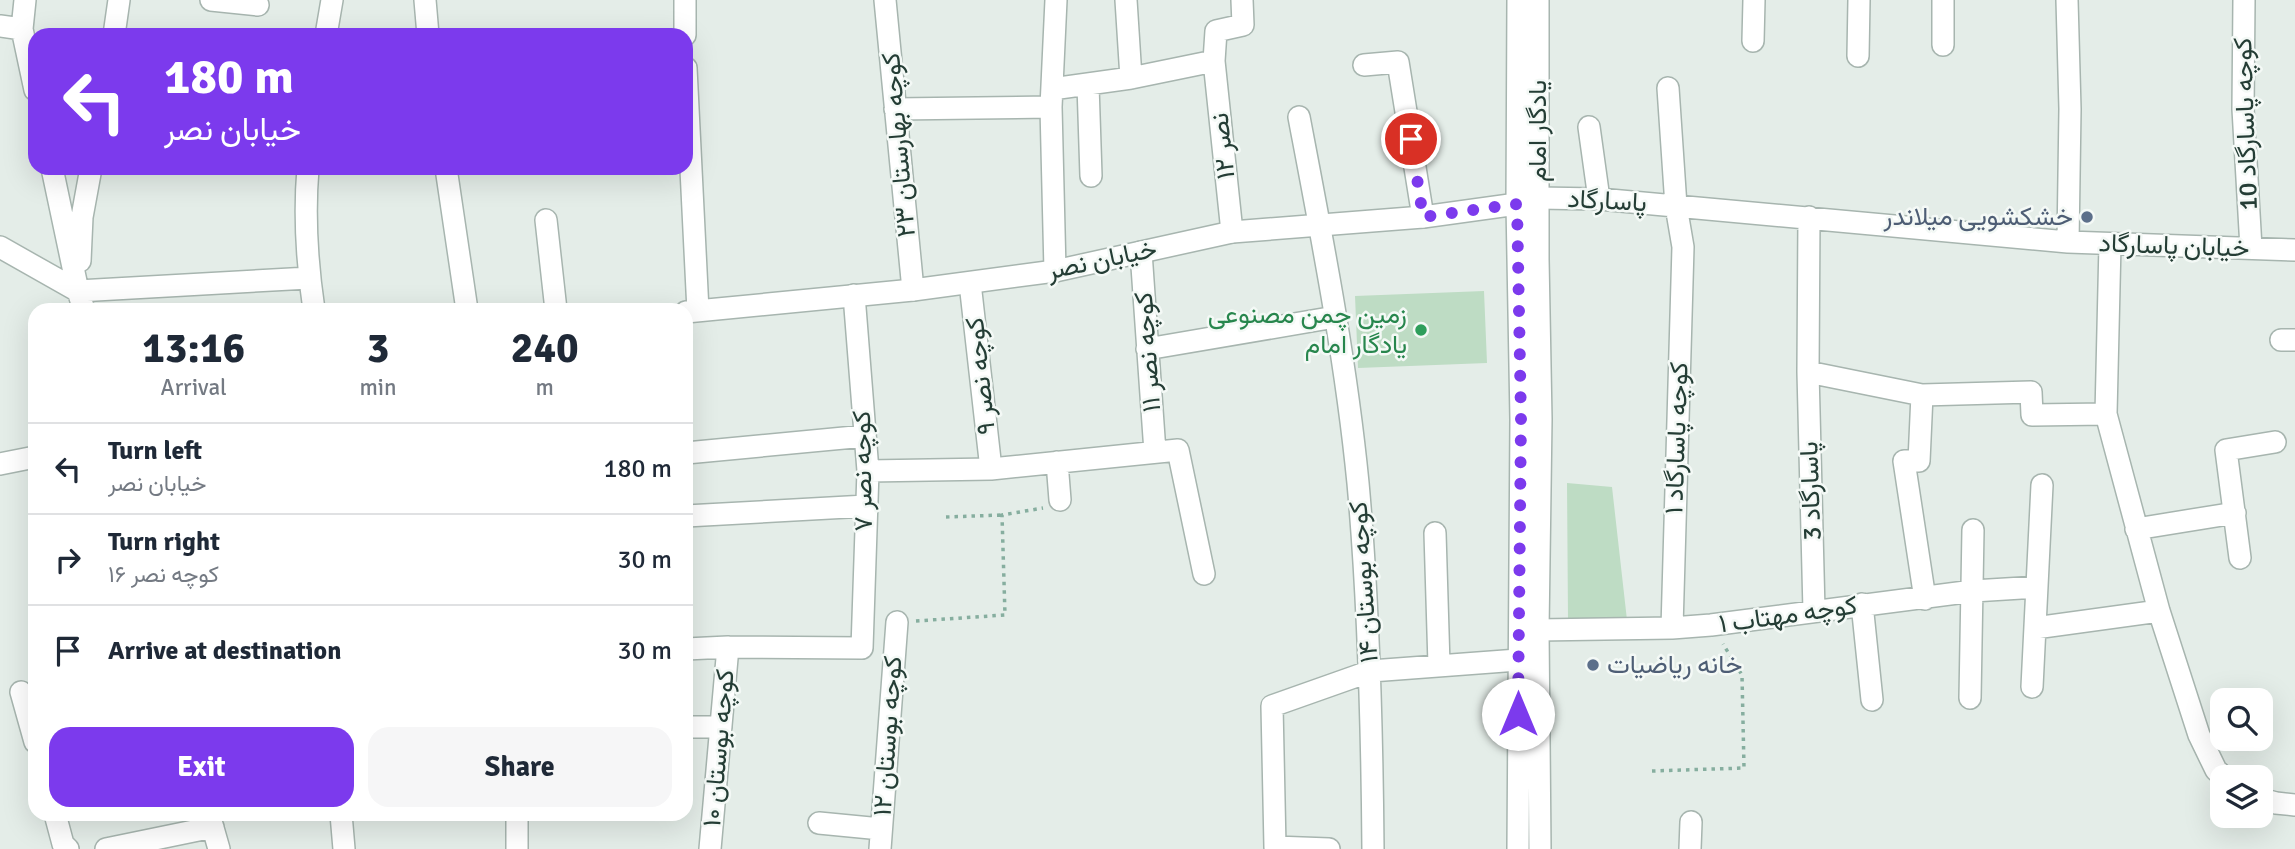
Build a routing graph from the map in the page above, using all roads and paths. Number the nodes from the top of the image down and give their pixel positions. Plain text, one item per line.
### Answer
1 (25, 0) edge
2 (119, 0) edge
3 (211, 0) edge
4 (332, 0) edge
5 (425, 0) edge
6 (685, 0) edge
7 (885, 0) edge
8 (1056, 0) edge
9 (1126, 0) edge
10 (1242, 0) edge
11 (1518, 0) edge
12 (1538, 0) edge
13 (1754, 0) edge
14 (1859, 0) edge
15 (1943, 0) edge
16 (2067, 0) edge
17 (2244, 0) edge
18 (258, 5) dead end
19 (0, 26) edge
20 (115, 28) edge
21 (327, 28) edge
22 (427, 28) edge
23 (685, 28) edge
24 (22, 29) junction
25 (1753, 41) dead end
26 (1943, 45) dead end
27 (1858, 56) dead end
28 (28, 57) edge
29 (1214, 61) junction
30 (1364, 65) dead end
31 (1130, 78) junction
32 (1088, 85) junction
33 (1668, 88) dead end
34 (1052, 98) junction
35 (895, 109) junction
36 (1299, 117) dead end
37 (1589, 127) dead end
38 (54, 175) edge
39 (90, 175) edge
40 (308, 175) edge
41 (447, 175) edge
42 (689, 175) edge
43 (1091, 176) dead end
44 (1538, 198) junction
45 (1599, 199) junction
46 (1517, 204) junction
47 (1676, 206) junction
48 (1423, 217) junction
49 (1809, 217) junction
50 (546, 220) dead end
51 (1320, 225) junction
52 (1232, 232) junction
53 (2068, 242) junction
54 (2110, 244) junction
55 (0, 247) edge
56 (2251, 248) junction
57 (2295, 250) edge
58 (1141, 252) junction
59 (1055, 271) junction
60 (309, 278) junction
61 (970, 283) junction
62 (913, 289) junction
63 (854, 295) junction
64 (81, 300) edge
65 (313, 303) edge
66 (466, 303) edge
67 (555, 303) edge
68 (692, 303) edge
69 (693, 312) edge
70 (1335, 317) junction
71 (1147, 349) junction
72 (1808, 372) junction
73 (1922, 395) junction
74 (2106, 414) junction
75 (1531, 419) junction
76 (865, 436) junction
77 (2275, 442) dead end
78 (693, 452) edge
79 (1155, 452) junction
80 (28, 458) edge
81 (1057, 462) junction
82 (0, 464) edge
83 (991, 468) junction
84 (869, 471) junction
85 (2042, 485) dead end
86 (1060, 500) joint
87 (866, 506) junction
88 (2235, 513) junction
89 (1002, 515) junction
90 (693, 516) edge
91 (946, 517) dead end
92 (2136, 529) junction
93 (1973, 530) dead end
94 (1435, 533) dead end
95 (2240, 558) dead end
96 (1204, 574) dead end
97 (2037, 587) junction
98 (1973, 591) junction
99 (1925, 599) junction
100 (1863, 604) junction
101 (1814, 611) junction
102 (2159, 611) junction
103 (897, 622) joint
104 (1711, 625) junction
105 (1672, 628) junction
106 (2035, 628) junction
107 (1538, 630) junction
108 (729, 647) junction
109 (693, 649) edge
110 (1518, 660) junction
111 (1439, 666) junction
112 (1371, 671) junction
113 (2032, 687) dead end
114 (22, 692) dead end
115 (1970, 698) dead end
116 (1872, 700) dead end
117 (28, 715) edge
118 (693, 727) edge
119 (721, 727) junction
120 (2214, 765) edge
121 (1652, 771) dead end
122 (2273, 802) edge
123 (2295, 805) edge
124 (57, 821) edge
125 (207, 821) edge
126 (211, 821) edge
127 (342, 821) edge
128 (517, 821) edge
129 (1691, 822) dead end
130 (819, 823) dead end
131 (880, 839) edge
132 (68, 849) edge
133 (106, 849) edge
134 (219, 849) edge
135 (344, 849) edge
136 (517, 849) edge
137 (710, 849) edge
138 (1328, 849) edge
139 (1373, 849) edge
140 (1518, 849) edge
141 (1540, 849) edge
142 (1690, 849) edge

1 - 24 street
2 - 20 street
3 - 18 street
4 - 21 street
5 - 22 street
6 - 23 street
7 - 35 street, کوچه بهارستان ۲۳
8 - 34 street
9 - 31 street
10 - 29 street, نصر ۱۲
11 - 46 street, یادگار امام
12 - 44 street, یادگار امام
13 - 25 street
14 - 27 street
15 - 26 street
16 - 53 street
17 - 56 street, کوچه پاسارگاد 10
19 - 24 street
24 - 28 street
29 - 31 street
29 - 52 street, نصر ۱۲
30 - 48 street
31 - 32 street
32 - 34 street
32 - 43 street
33 - 47 street, کوچه پاسارگاد ۱
34 - 35 street
34 - 59 street
35 - 62 street, کوچه بهارستان ۲۳
36 - 51 street, کوچه بوستان ۱۴
37 - 45 street
38 - 64 street
39 - 64 street
40 - 60 street
41 - 66 street
42 - 68 street
44 - 45 street, پاسارگاد
44 - 75 street, یادگار امام
45 - 47 street, پاسارگاد
46 - 48 street, خیابان نصر
46 - 75 street, یادگار امام
47 - 49 street, خیابان پاسارگاد
47 - 105 street, کوچه پاسارگاد ۱
48 - 51 street, خیابان نصر
49 - 53 street, خیابان پاسارگاد
49 - 72 street, پاسارگاد 3
50 - 67 street
51 - 52 street, خیابان نصر
51 - 70 street, کوچه بوستان ۱۴
52 - 58 street, خیابان نصر
53 - 54 street, خیابان پاسارگاد
54 - 56 street, خیابان پاسارگاد
54 - 74 street
55 - 64 street
56 - 57 street, خیابان پاسارگاد
58 - 59 street, خیابان نصر
58 - 71 street, کوچه نصر ۱۱
59 - 61 street, خیابان نصر
60 - 64 street
60 - 65 street
61 - 62 street, خیابان نصر
61 - 83 street, کوچه نصر ۹
62 - 63 street, خیابان نصر
63 - 69 street, خیابان نصر
63 - 76 street, کوچه نصر ۷
70 - 71 street
70 - 112 street, کوچه بوستان ۱۴
71 - 79 street, کوچه نصر ۱۱
72 - 73 street
72 - 101 street, پاسارگاد 3
73 - 74 street
73 - 99 street
74 - 92 street
75 - 107 street, یادگار امام
75 - 110 street, یادگار امام
76 - 78 street
76 - 84 street, کوچه نصر ۷
77 - 88 street
79 - 81 street
79 - 96 street
80 - 82 street
81 - 83 street
81 - 86 street
83 - 84 street
84 - 87 street, کوچه نصر ۷
85 - 97 street
86 - 89 path
87 - 90 street
87 - 108 street, کوچه نصر ۷
88 - 92 street
88 - 95 street
89 - 91 path
89 - 103 path
92 - 102 street
93 - 98 street
94 - 111 street
97 - 98 street, کوچه مهتاب ۱
97 - 106 street
98 - 99 street, کوچه مهتاب ۱
98 - 115 street
99 - 100 street, کوچه مهتاب ۱
100 - 101 street, کوچه مهتاب ۱
100 - 116 street
101 - 104 street, کوچه مهتاب ۱
102 - 106 street
102 - 120 street
103 - 131 street, کوچه بوستان ۱۲
104 - 105 street, کوچه مهتاب ۱
104 - 121 path
105 - 107 street, کوچه مهتاب ۱
106 - 113 street
107 - 141 street, یادگار امام
108 - 109 street
108 - 119 street, کوچه بوستان ۱۰
110 - 111 street
110 - 140 street, یادگار امام
111 - 112 street
112 - 138 street
112 - 139 street, کوچه بوستان ۱۴
114 - 117 street
118 - 119 street
119 - 137 street, کوچه بوستان ۱۰
122 - 123 street
124 - 132 street
125 - 133 street
126 - 134 street
127 - 135 street
128 - 136 street
129 - 142 street
130 - 131 street

